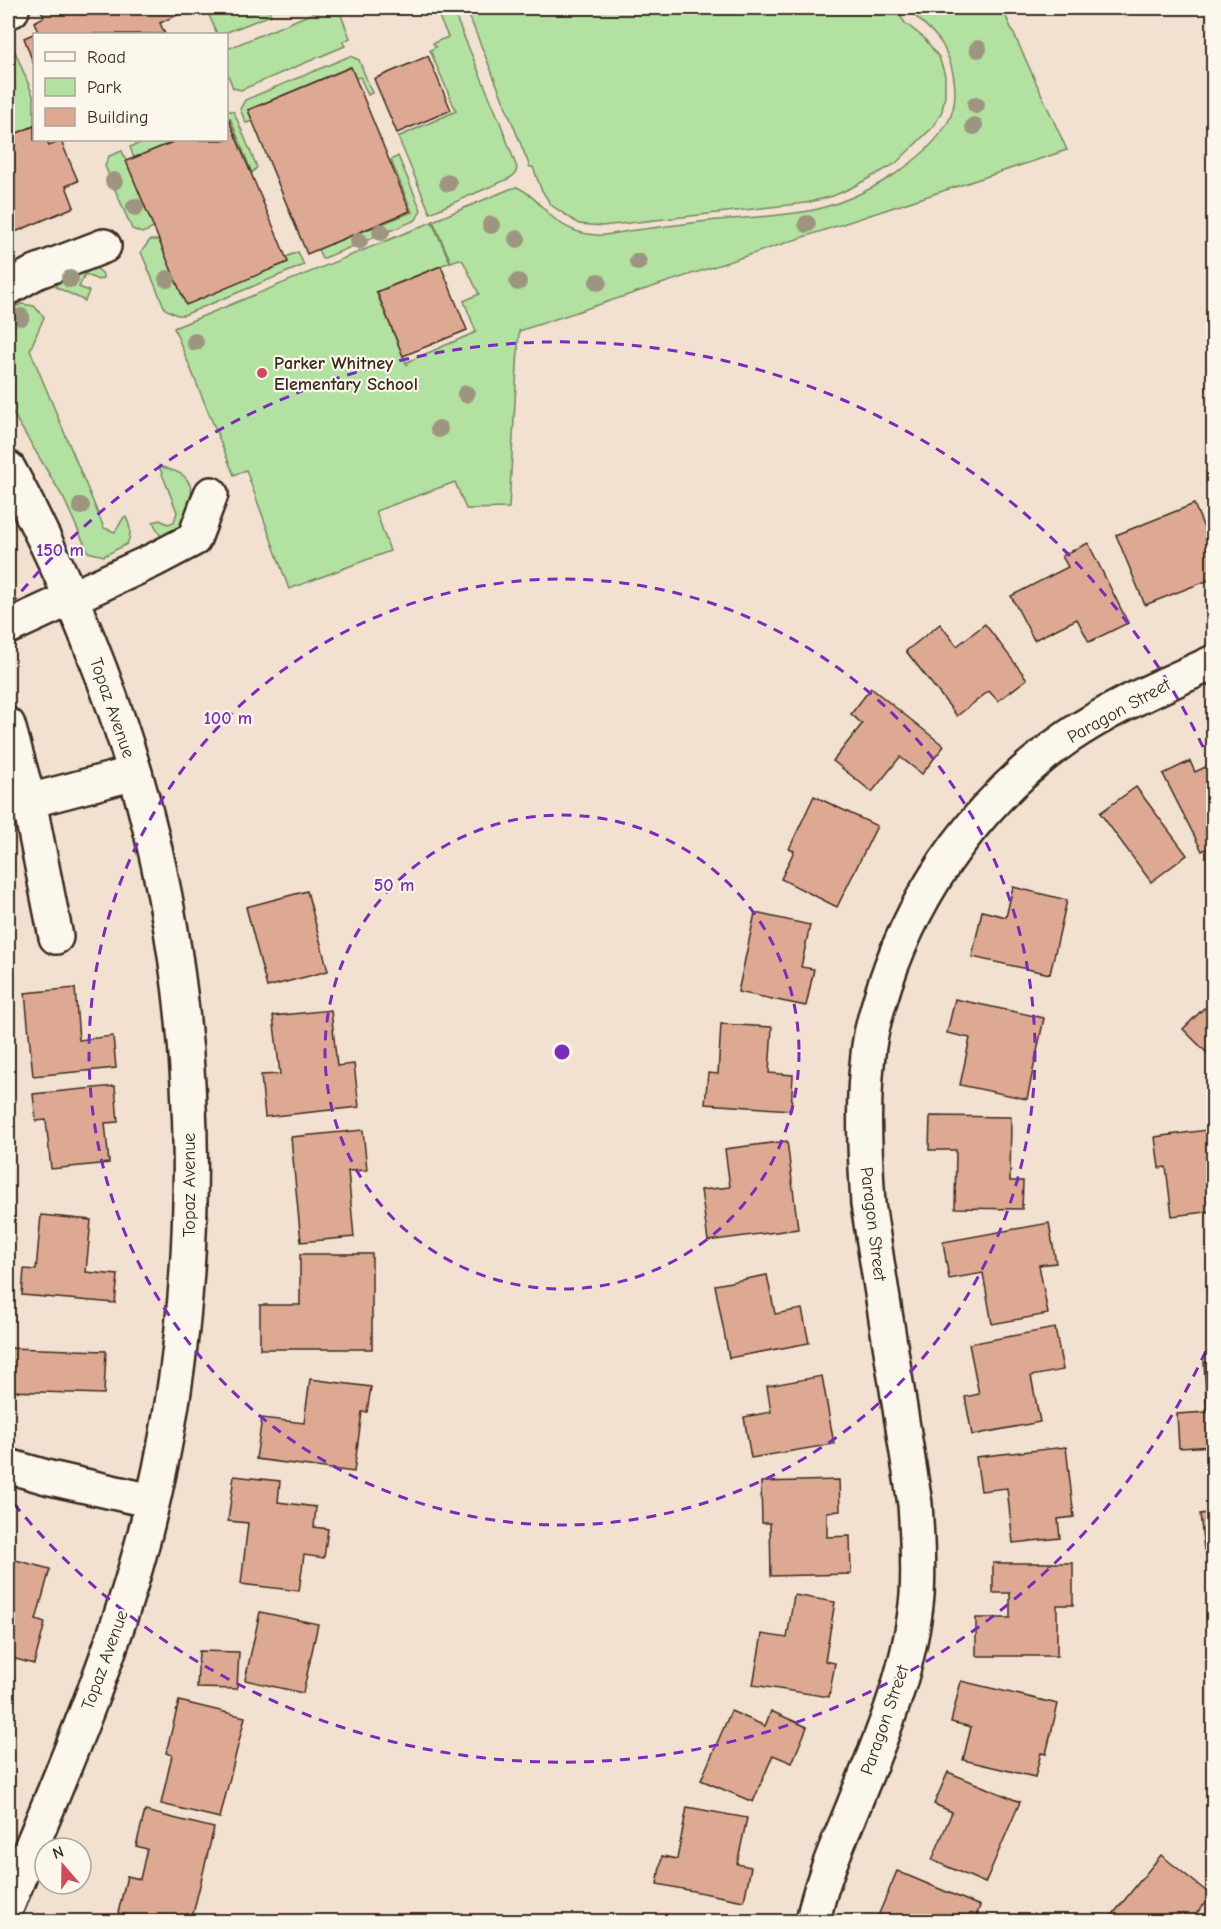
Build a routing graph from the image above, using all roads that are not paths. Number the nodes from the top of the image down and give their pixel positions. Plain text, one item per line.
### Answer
1 (104, 246) dead end
2 (8, 288) edge
3 (8, 468) edge
4 (211, 494) dead end
5 (71, 598) junction
6 (8, 627) edge
7 (1214, 662) edge
8 (8, 725) edge
9 (135, 773) junction
10 (29, 801) junction
11 (56, 937) dead end
12 (8, 1466) edge
13 (152, 1501) junction
14 (8, 1904) edge
15 (8, 1920) edge
16 (12, 1922) edge
17 (813, 1922) edge

1 - 2 street
3 - 5 street, Topaz Avenue
4 - 5 street
5 - 6 street
5 - 9 street, Topaz Avenue
7 - 17 street, Paragon Street
8 - 10 street
9 - 10 street
9 - 13 street, Topaz Avenue
10 - 11 street
12 - 13 street
13 - 14 street, Topaz Avenue
15 - 16 street

